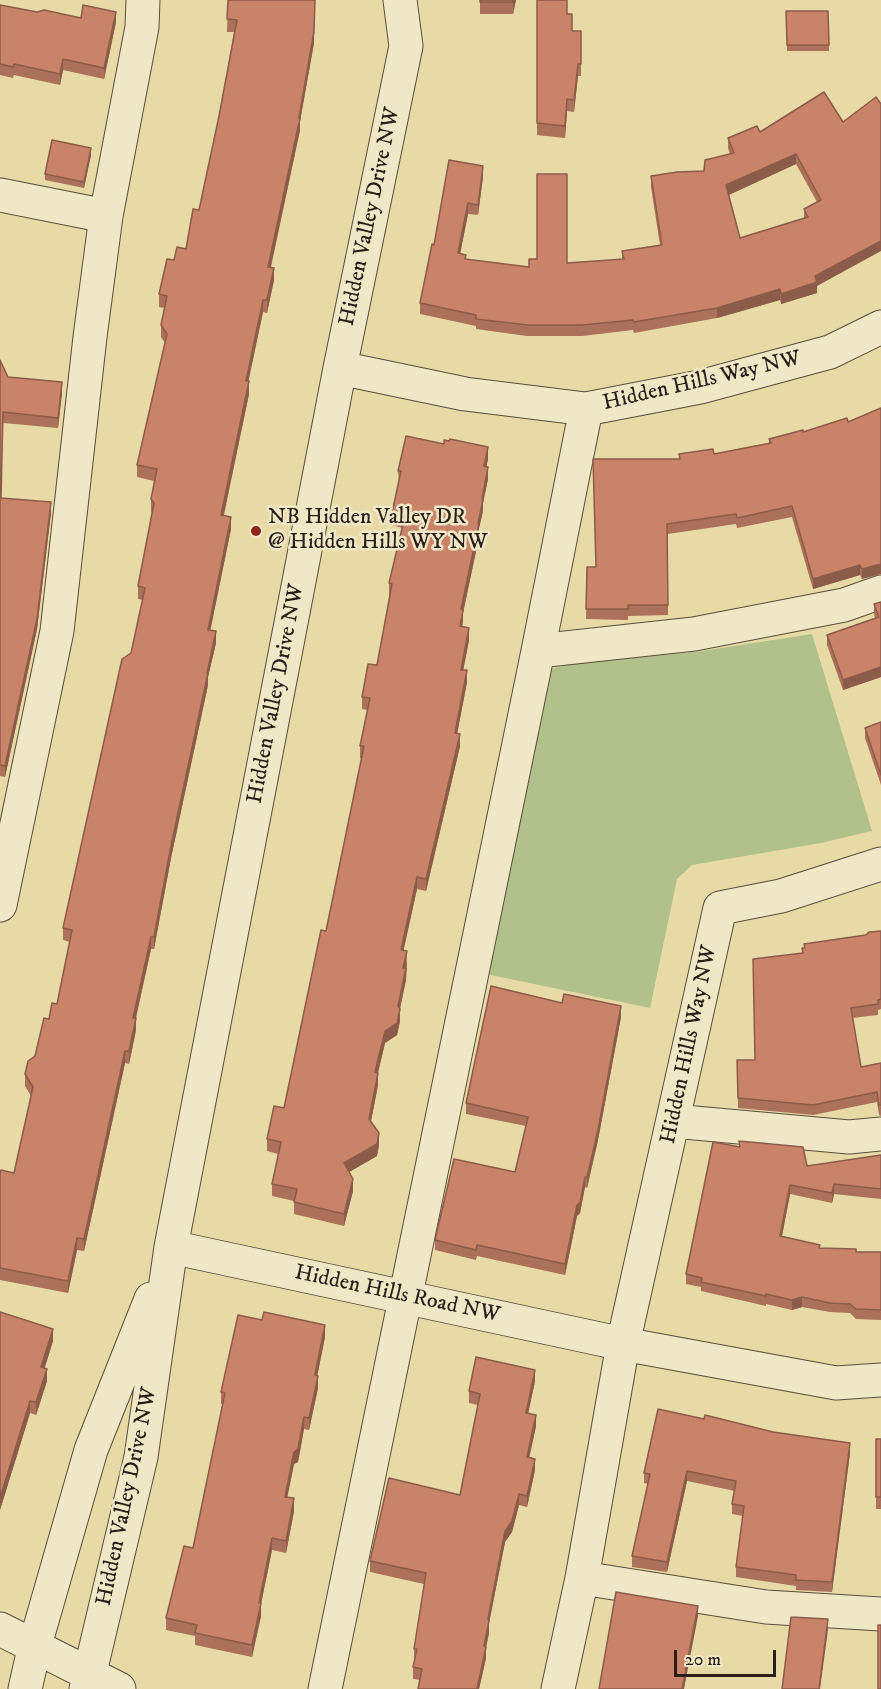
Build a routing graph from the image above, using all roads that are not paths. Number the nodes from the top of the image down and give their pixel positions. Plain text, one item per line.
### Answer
1 (143, 0) edge
2 (400, 0) edge
3 (0, 195) edge
4 (106, 216) junction
5 (881, 327) edge
6 (340, 368) junction
7 (586, 409) junction
8 (881, 592) edge
9 (538, 651) junction
10 (881, 864) edge
11 (0, 905) edge
12 (674, 1121) junction
13 (881, 1134) edge
14 (171, 1247) junction
15 (406, 1297) junction
16 (623, 1344) junction
17 (881, 1380) edge
18 (582, 1578) junction
19 (881, 1614) edge
20 (0, 1629) edge
21 (35, 1645) junction
22 (88, 1682) edge
23 (25, 1689) edge
24 (119, 1689) edge
25 (324, 1689) edge
26 (558, 1689) edge

1 - 4 street
2 - 6 street, Hidden Valley Drive NW
3 - 4 street
4 - 11 street
5 - 7 street, Hidden Hills Way NW
6 - 7 street, Hidden Hills Way NW
6 - 14 street, Hidden Valley Drive NW
7 - 9 street
8 - 9 street
9 - 15 street
10 - 12 street, Hidden Hills Way NW
12 - 13 street
12 - 16 street, Hidden Hills Way NW
14 - 15 street, Hidden Hills Road NW
14 - 21 street, Hidden Valley Drive NW
14 - 22 street, Hidden Valley Drive NW
15 - 16 street, Hidden Hills Road NW
15 - 25 street
16 - 17 street, Hidden Hills Road NW
16 - 18 street
18 - 19 street
18 - 26 street
20 - 21 street
21 - 22 street
21 - 23 street, Hidden Valley Drive NW
22 - 24 street

